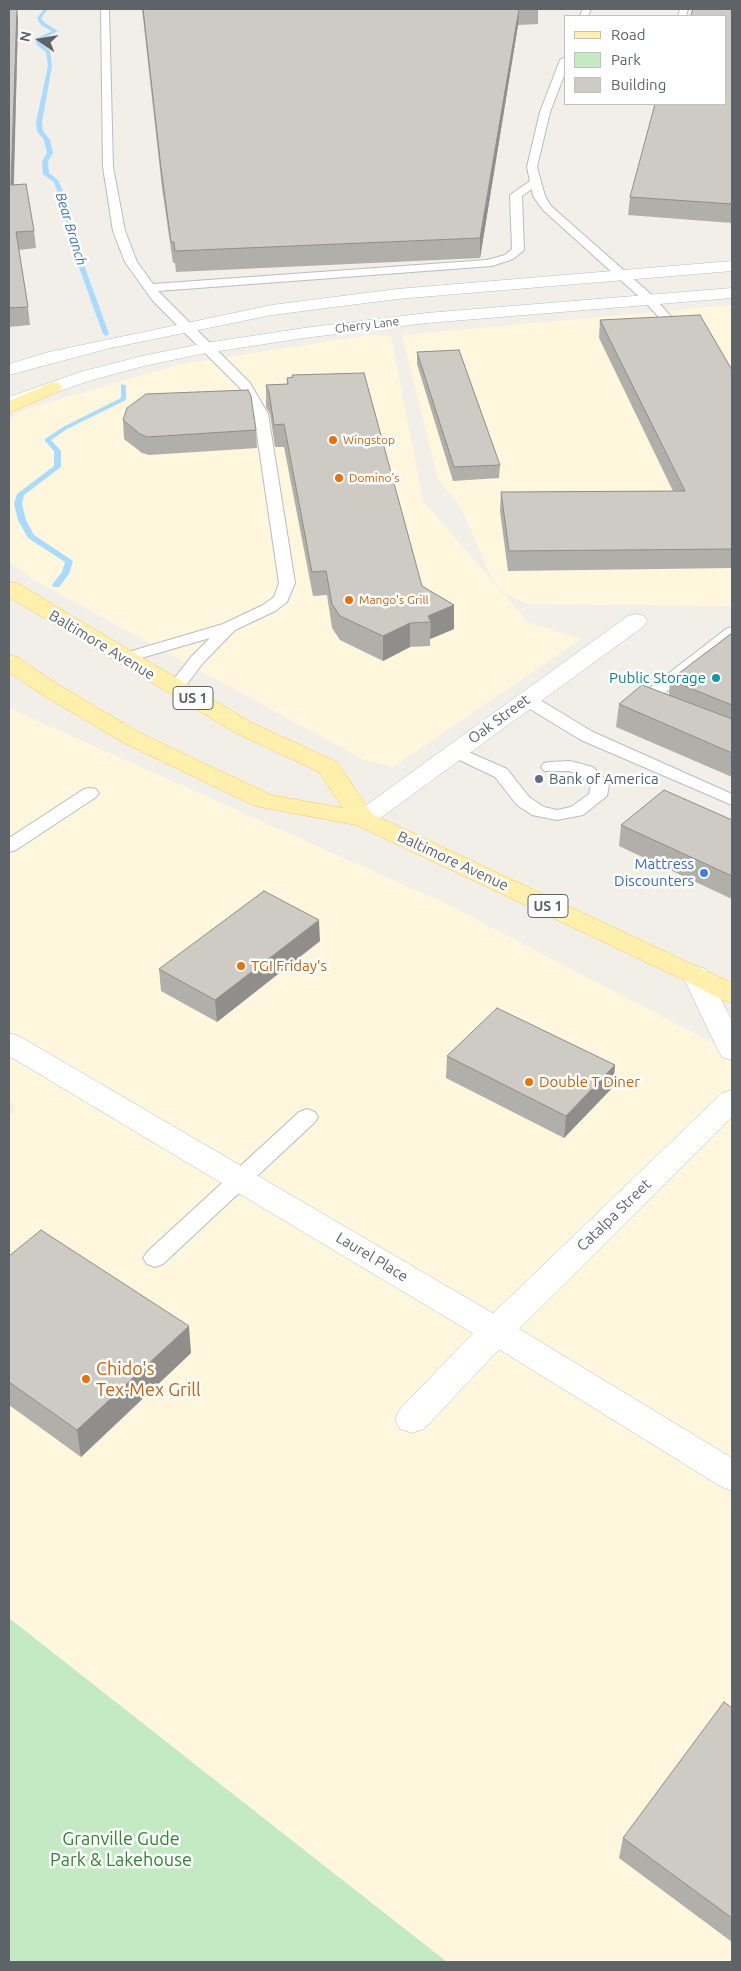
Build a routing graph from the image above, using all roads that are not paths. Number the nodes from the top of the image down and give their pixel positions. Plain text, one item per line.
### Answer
1 (105, 9) edge
2 (564, 63) edge
3 (534, 183) junction
4 (732, 266) edge
5 (622, 276) junction
6 (150, 288) junction
7 (732, 293) edge
8 (649, 299) junction
9 (669, 321) edge
10 (185, 326) junction
11 (206, 348) junction
12 (9, 370) edge
13 (53, 387) junction
14 (9, 403) edge
15 (9, 408) edge
16 (9, 588) edge
17 (636, 620) dead end
18 (229, 627) junction
19 (732, 632) edge
20 (124, 658) junction
21 (9, 662) edge
22 (175, 688) junction
23 (526, 699) junction
24 (670, 712) edge
25 (455, 751) junction
26 (550, 767) dead end
27 (90, 793) dead end
28 (732, 800) edge
29 (363, 819) junction
30 (9, 846) edge
31 (696, 975) junction
32 (732, 994) edge
33 (9, 1043) edge
34 (732, 1050) edge
35 (732, 1100) edge
36 (307, 1116) dead end
37 (240, 1178) junction
38 (155, 1258) dead end
39 (496, 1331) junction
40 (412, 1419) dead end
41 (732, 1476) edge

1 - 6 lane
2 - 3 lane
3 - 5 lane
3 - 6 lane
4 - 5 main road, Cherry Lane
5 - 8 lane
5 - 10 main road, Cherry Lane
6 - 10 lane
7 - 8 main road, Cherry Lane
8 - 9 lane
8 - 11 main road, Cherry Lane
10 - 11 lane
10 - 12 main road, Cherry Lane
11 - 13 main road, Cherry Lane
11 - 18 lane
13 - 14 main road, Cherry Lane
13 - 15 main road
16 - 20 main road, Baltimore Avenue / US 1
17 - 23 main road, Oak Street
18 - 20 lane
18 - 22 lane
19 - 24 lane
20 - 22 main road, Baltimore Avenue / US 1
21 - 29 main road, Baltimore Avenue / US 1
22 - 29 main road, Baltimore Avenue / US 1
23 - 25 main road, Oak Street
23 - 28 lane
25 - 26 lane
25 - 29 main road, Oak Street
27 - 30 lane
29 - 31 main road, Baltimore Avenue / US 1
31 - 32 main road, Baltimore Avenue / US 1
31 - 34 main road
33 - 37 main road, Laurel Place
35 - 39 main road, Catalpa Street
36 - 37 lane
37 - 38 lane
37 - 39 main road, Laurel Place
39 - 40 main road, Catalpa Street
39 - 41 main road, Laurel Place

